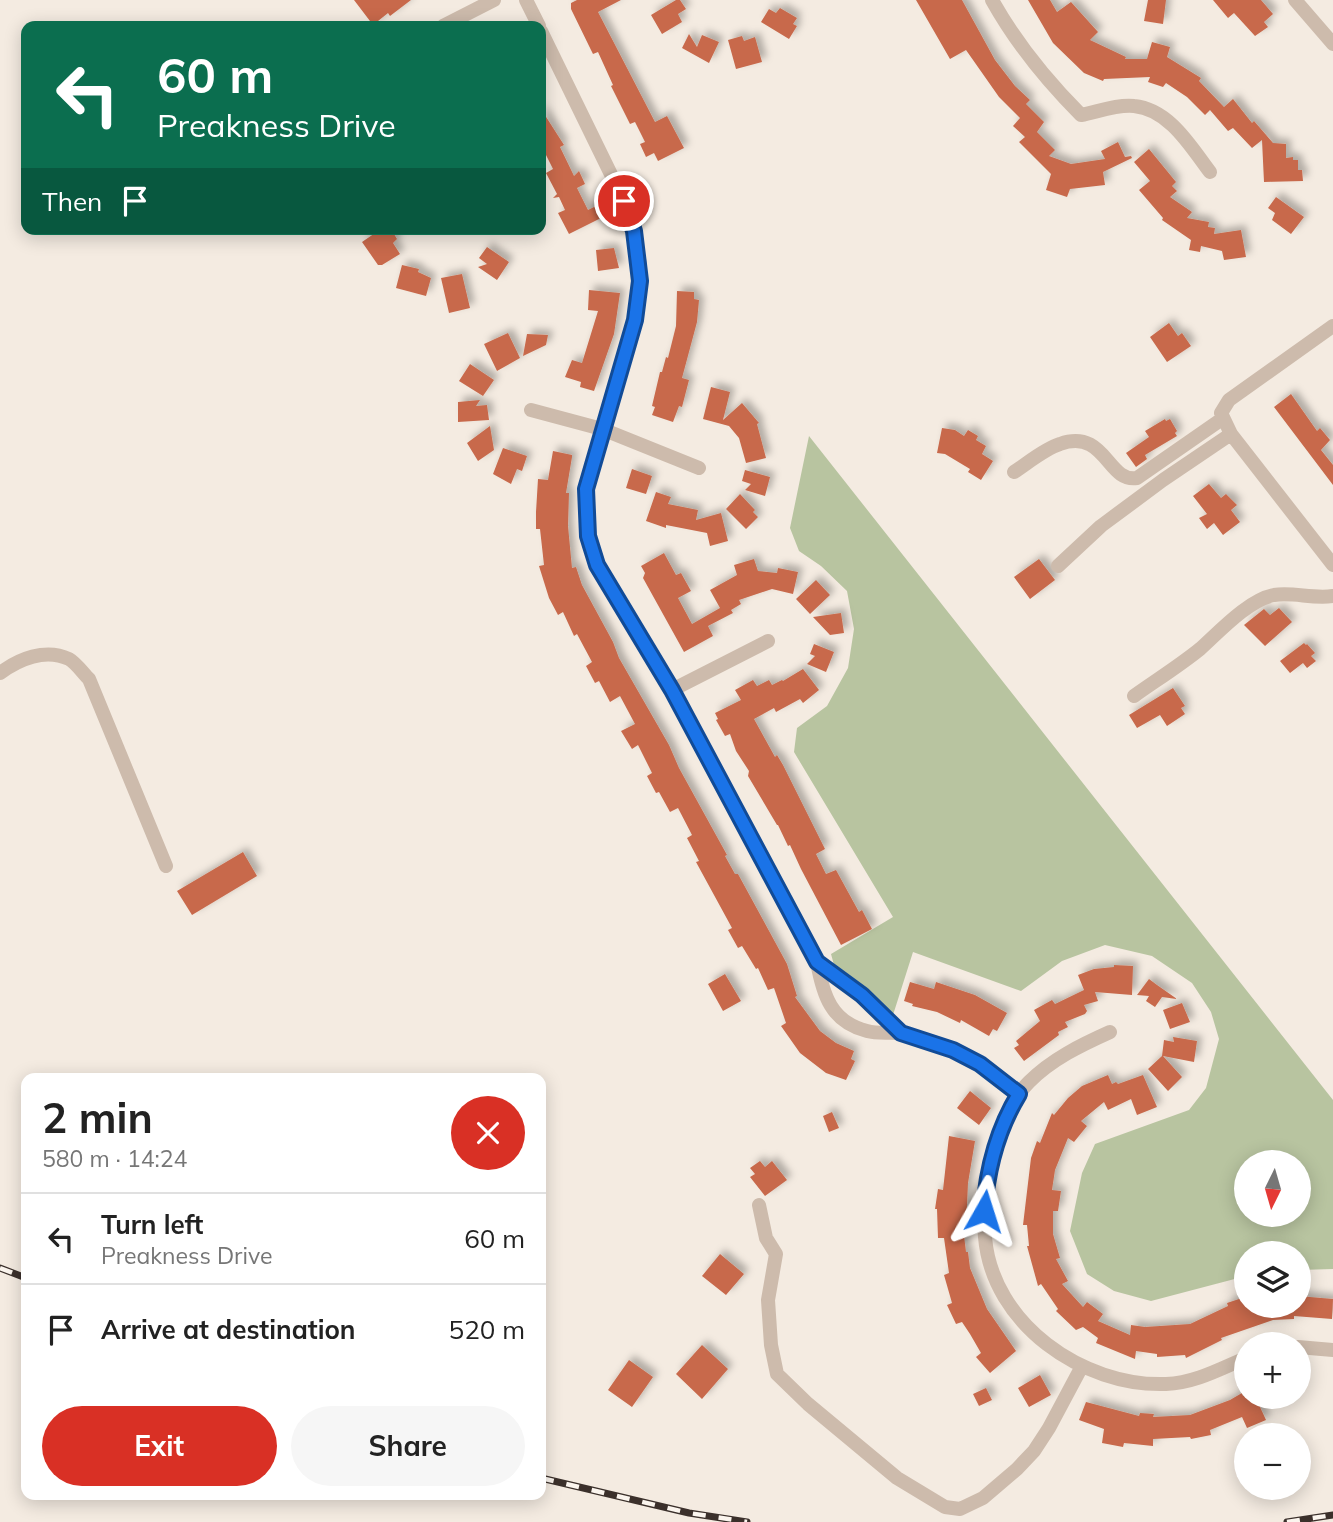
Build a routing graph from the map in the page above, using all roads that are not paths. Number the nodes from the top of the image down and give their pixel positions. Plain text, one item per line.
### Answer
1 (494, 0) edge
2 (526, 0) edge
3 (992, 0) edge
4 (1296, 0) edge
5 (453, 21) edge
6 (536, 21) edge
7 (546, 41) edge
8 (1333, 44) edge
9 (1210, 172) dead end
10 (1333, 326) edge
11 (531, 410) dead end
12 (1222, 419) junction
13 (602, 429) junction
14 (1231, 434) junction
15 (699, 468) dead end
16 (1014, 472) dead end
17 (1333, 565) edge
18 (1058, 566) dead end
19 (1333, 596) edge
20 (768, 642) dead end
21 (0, 673) edge
22 (672, 690) junction
23 (1134, 696) dead end
24 (166, 866) dead end
25 (817, 962) junction
26 (1110, 1032) dead end
27 (901, 1033) junction
28 (1019, 1094) junction
29 (760, 1205) dead end
30 (1311, 1348) edge
31 (1333, 1350) edge
32 (1234, 1363) edge
33 (1082, 1367) junction

1 - 5 street
2 - 6 street
3 - 9 street
4 - 8 street
7 - 13 street
10 - 12 street
11 - 13 street
12 - 14 street
12 - 16 street
13 - 15 street
13 - 22 street
14 - 17 street
14 - 18 street
19 - 23 street
20 - 22 street
21 - 24 street
22 - 25 street
25 - 27 street
25 - 27 street
26 - 28 street
27 - 28 street
28 - 33 street
29 - 33 street
30 - 31 street
32 - 33 street

